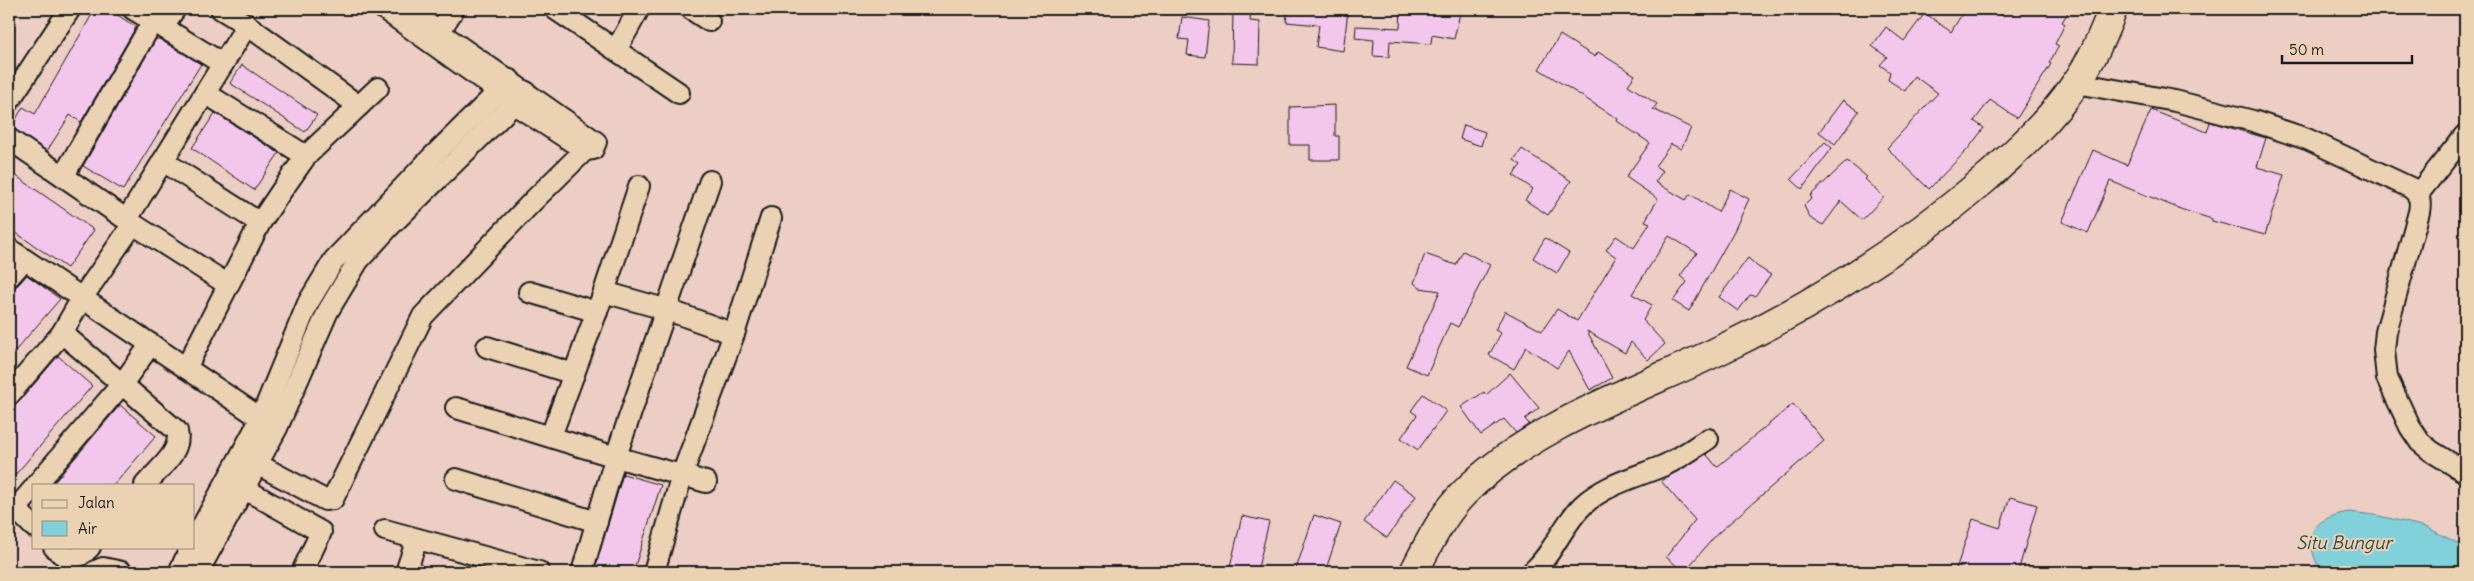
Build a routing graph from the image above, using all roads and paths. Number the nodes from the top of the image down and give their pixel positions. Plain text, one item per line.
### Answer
1 (70, 9) edge
2 (133, 9) edge
3 (175, 9) edge
4 (221, 9) edge
5 (384, 9) edge
6 (406, 9) edge
7 (454, 9) edge
8 (555, 9) edge
9 (639, 9) edge
10 (691, 9) edge
11 (2113, 9) edge
12 (709, 21) dead end
13 (158, 23) junction
14 (247, 25) junction
15 (436, 38) junction
16 (616, 50) junction
17 (223, 64) junction
18 (2084, 84) junction
19 (378, 88) dead end
20 (512, 92) junction
21 (679, 92) dead end
22 (205, 93) junction
23 (9, 101) edge
24 (359, 106) junction
25 (2465, 135) edge
26 (9, 139) edge
27 (306, 156) junction
28 (163, 161) junction
29 (64, 175) junction
30 (710, 181) dead end
31 (639, 186) dead end
32 (2418, 194) junction
33 (771, 218) dead end
34 (130, 221) junction
35 (260, 223) junction
36 (16, 254) edge
37 (9, 276) edge
38 (227, 284) junction
39 (529, 292) dead end
40 (604, 292) junction
41 (82, 298) junction
42 (668, 310) junction
43 (597, 312) junction
44 (62, 333) junction
45 (734, 334) junction
46 (152, 344) junction
47 (487, 348) dead end
48 (186, 368) junction
49 (574, 374) junction
50 (122, 384) junction
51 (9, 395) edge
52 (456, 408) dead end
53 (269, 424) junction
54 (551, 436) junction
55 (1708, 439) dead end
56 (249, 459) junction
57 (615, 459) junction
58 (2465, 472) edge
59 (682, 475) junction
60 (456, 479) dead end
61 (706, 482) dead end
62 (37, 484) edge
63 (145, 484) edge
64 (243, 488) junction
65 (32, 490) edge
66 (12, 513) edge
67 (597, 522) junction
68 (32, 526) edge
69 (385, 530) dead end
70 (417, 539) junction
71 (195, 540) edge
72 (55, 548) edge
73 (89, 548) edge
74 (191, 548) edge
75 (94, 572) edge
76 (122, 572) edge
77 (179, 572) edge
78 (198, 572) edge
79 (302, 572) edge
80 (406, 572) edge
81 (539, 572) edge
82 (582, 572) edge
83 (654, 572) edge
84 (1414, 572) edge
85 (1532, 572) edge

1 - 23 street
2 - 13 street
3 - 13 street
4 - 14 street
5 - 15 street
6 - 15 street
7 - 15 street
8 - 16 street
9 - 16 street
10 - 12 street
11 - 18 street
13 - 17 street
13 - 29 street
14 - 17 street
14 - 24 street
15 - 20 street
16 - 21 street
17 - 22 street
18 - 32 street
18 - 84 street
19 - 24 street
20 - 53 street
20 - 56 street
22 - 27 street
22 - 28 street
24 - 27 street
25 - 32 street
26 - 29 street
27 - 35 street
28 - 34 street
28 - 35 street
29 - 34 street
30 - 42 street
31 - 40 street
32 - 58 street
33 - 45 street
34 - 38 street
34 - 41 street
35 - 38 street
36 - 37 street
36 - 41 street
38 - 48 street
39 - 43 street
40 - 42 street
40 - 43 street
41 - 44 street
41 - 46 street
42 - 45 street
42 - 57 street
43 - 49 street
44 - 50 street
44 - 51 street
45 - 59 street
46 - 48 street
46 - 50 street
47 - 49 street
48 - 53 street
49 - 54 street
50 - 62 street
50 - 63 street
52 - 54 street
53 - 56 street
54 - 57 street
55 - 85 street
56 - 64 street
56 - 71 street
57 - 59 street
57 - 67 street
59 - 61 street
59 - 83 street
60 - 67 street
64 - 78 street
64 - 79 street
65 - 66 street
66 - 68 street
67 - 82 street
69 - 70 street
70 - 80 street
70 - 81 street
72 - 73 street
74 - 77 street
75 - 76 street

